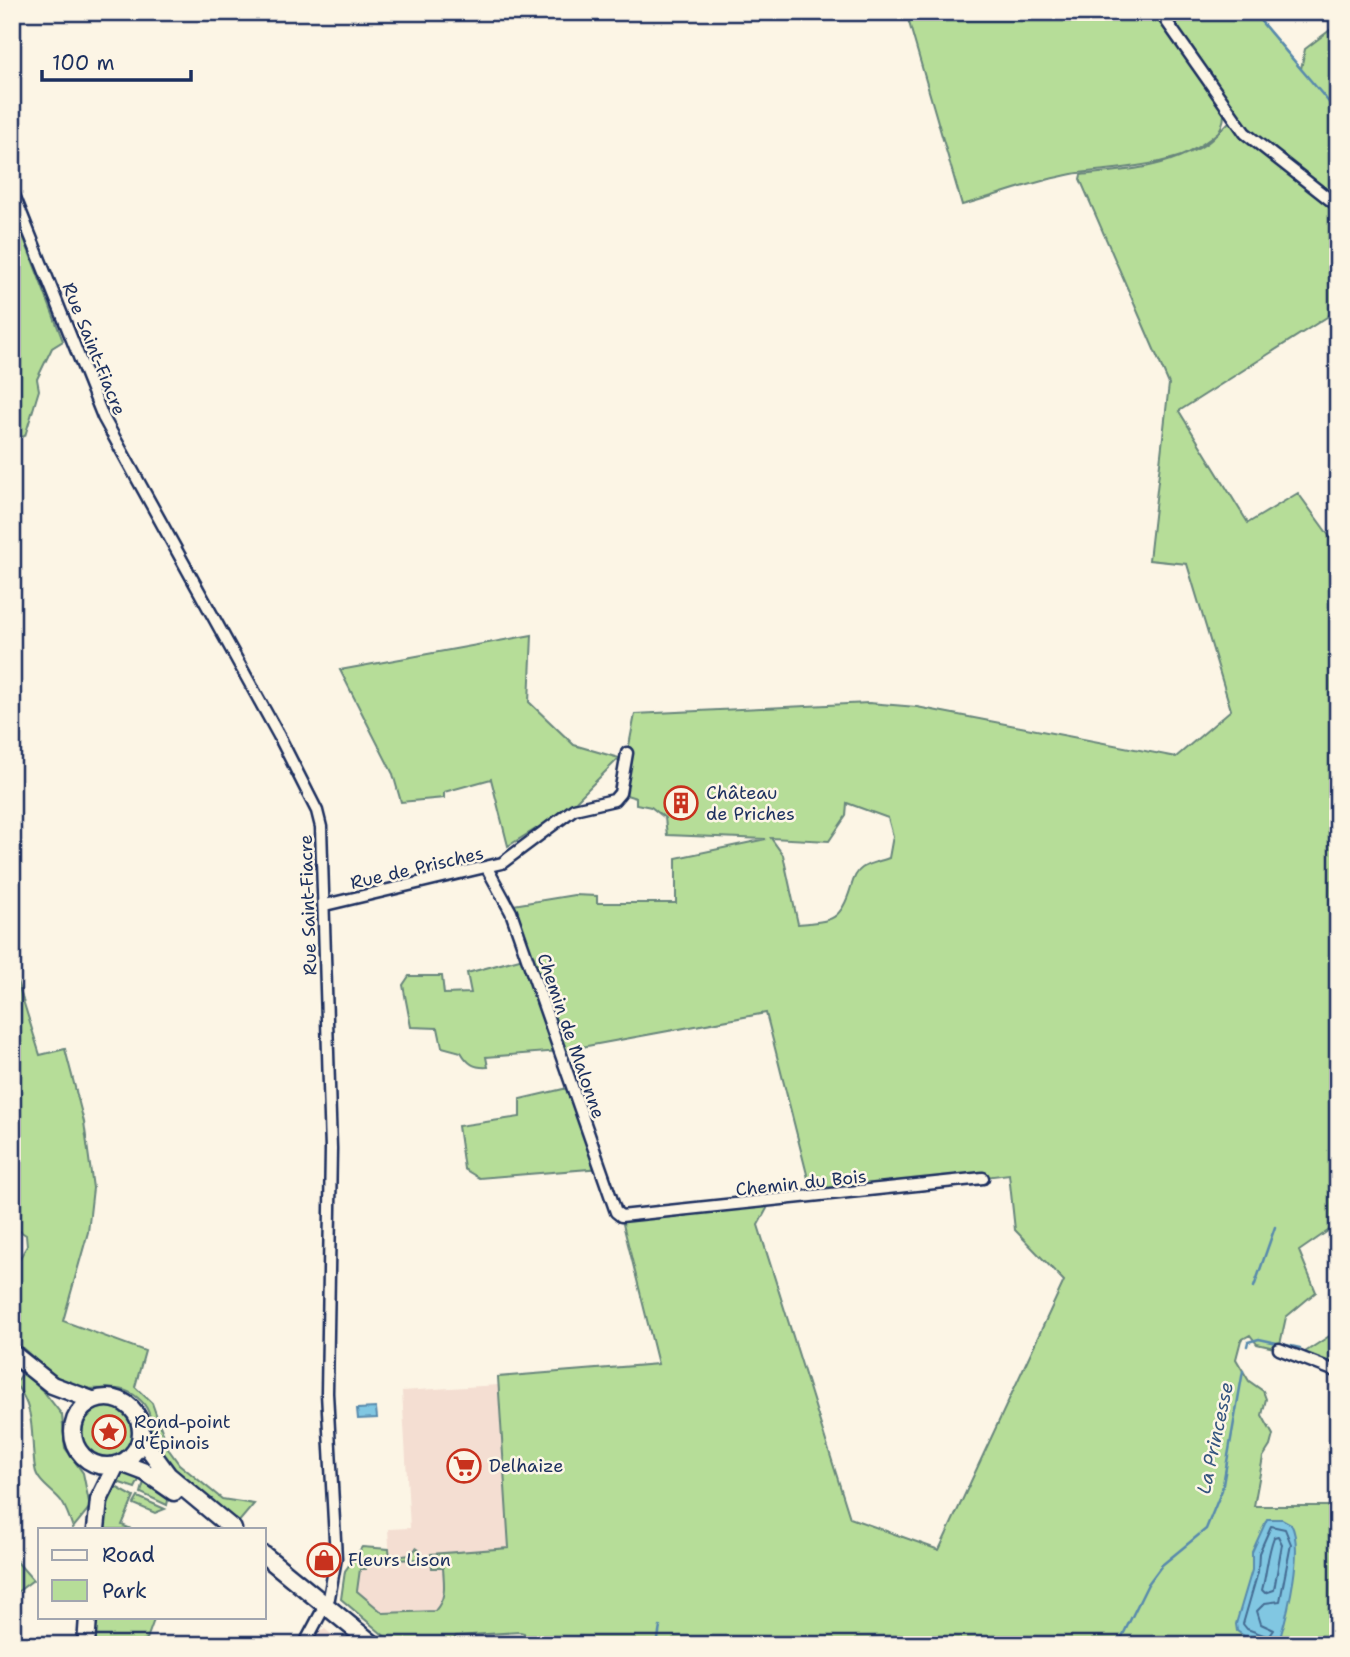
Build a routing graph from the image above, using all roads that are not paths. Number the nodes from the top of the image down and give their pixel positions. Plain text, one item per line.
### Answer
1 (1160, 12) edge
2 (12, 190) edge
3 (1338, 206) edge
4 (627, 753) dead end
5 (487, 868) junction
6 (325, 905) junction
7 (984, 1178) dead end
8 (621, 1216) joint
9 (1279, 1349) dead end
10 (12, 1353) edge
11 (1338, 1373) edge
12 (52, 1385) junction
13 (92, 1401) junction
14 (74, 1422) junction
15 (141, 1438) junction
16 (88, 1460) junction
17 (118, 1464) junction
18 (99, 1500) junction
19 (96, 1528) edge
20 (216, 1528) edge
21 (232, 1528) edge
22 (266, 1557) edge
23 (266, 1565) edge
24 (323, 1608) junction
25 (88, 1618) edge
26 (86, 1645) edge
27 (304, 1645) edge
28 (359, 1645) edge
29 (374, 1645) edge

1 - 3 street
2 - 6 street, Rue Saint-Fiacre
4 - 5 street, Rue de Prisches
5 - 6 street, Rue de Prisches
5 - 8 street, Chemin de Malonne
6 - 24 street, Rue Saint-Fiacre
7 - 8 street, Chemin du Bois
9 - 11 street
10 - 12 main road
12 - 13 main road
12 - 14 main road
13 - 14 main road
13 - 15 main road
14 - 16 main road
15 - 17 main road
15 - 21 main road
16 - 17 main road
16 - 18 main road
17 - 18 main road
17 - 20 main road
18 - 19 main road
22 - 24 main road
23 - 24 main road
24 - 27 street, Rue Saint-Fiacre
24 - 28 main road
24 - 29 main road
25 - 26 main road

